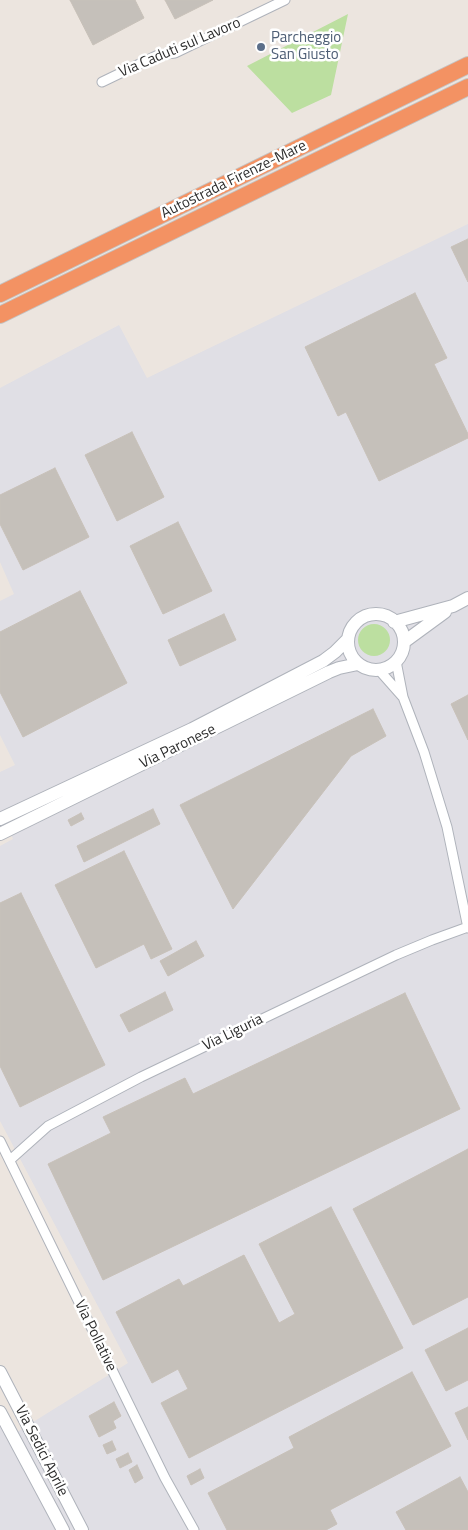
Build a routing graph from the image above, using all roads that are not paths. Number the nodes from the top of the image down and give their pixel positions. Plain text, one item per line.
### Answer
1 (285, 0) edge
2 (468, 65) edge
3 (102, 82) dead end
4 (468, 87) edge
5 (0, 294) edge
6 (0, 315) edge
7 (468, 598) edge
8 (453, 606) junction
9 (394, 622) junction
10 (348, 639) junction
11 (404, 642) junction
12 (396, 661) junction
13 (358, 664) junction
14 (380, 670) junction
15 (403, 697) junction
16 (0, 819) edge
17 (0, 834) edge
18 (468, 928) edge
19 (0, 1140) edge
20 (10, 1160) junction
21 (0, 1372) edge
22 (0, 1412) edge
23 (63, 1530) edge
24 (82, 1530) edge
25 (194, 1530) edge

1 - 3 street, Via Caduti sul Lavoro
2 - 5 highway, Autostrada Firenze-Mare
4 - 6 highway, Autostrada Firenze-Mare
7 - 8 main road
8 - 9 main road
8 - 11 main road
9 - 10 main road, Via Paronese
9 - 11 main road
10 - 13 main road
10 - 16 main road, Via Paronese
11 - 12 main road
12 - 14 main road
12 - 15 street
13 - 14 main road, Via Paronese
13 - 17 main road, Via Paronese
14 - 15 street
15 - 18 street
18 - 20 street, Via Liguria
19 - 20 street, Via Pollative
20 - 25 street, Via Pollative
21 - 24 main road, Via Sedici Aprile
22 - 23 main road, Via Sedici Aprile

